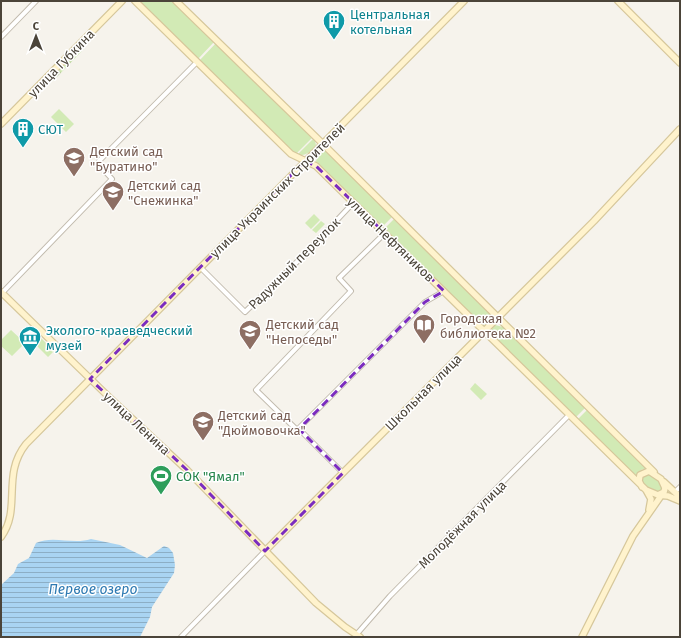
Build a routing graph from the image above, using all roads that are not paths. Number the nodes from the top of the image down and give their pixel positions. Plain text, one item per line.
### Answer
1 (36, 1) edge
2 (122, 1) edge
3 (135, 1) edge
4 (176, 1) edge
5 (464, 1) edge
6 (618, 1) edge
7 (1, 37) edge
8 (197, 62) junction
9 (680, 63) edge
10 (1, 124) edge
11 (680, 129) edge
12 (323, 144) junction
13 (305, 161) junction
14 (354, 202) junction
15 (385, 233) junction
16 (200, 267) junction
17 (444, 291) junction
18 (1, 292) edge
19 (498, 317) junction
20 (484, 331) junction
21 (90, 379) junction
22 (569, 415) junction
23 (298, 429) junction
24 (343, 473) junction
25 (656, 473) junction
26 (661, 478) junction
27 (680, 487) edge
28 (644, 488) junction
29 (661, 494) junction
30 (674, 495) junction
31 (680, 497) edge
32 (680, 501) edge
33 (657, 503) junction
34 (645, 518) junction
35 (1, 537) edge
36 (265, 551) junction
37 (358, 636) edge
38 (181, 637) edge
39 (582, 637) edge

1 - 7 street
2 - 10 main road, улица Губкина
3 - 8 main road, улица Нефтяников
4 - 12 main road, улица Нефтяников
5 - 12 main road, улица Украинских Строителей
6 - 9 main road
8 - 13 main road, улица Нефтяников
8 - 18 street
11 - 19 main road, Школьная улица
12 - 13 main road, улица Украинских Строителей
12 - 19 main road, улица Нефтяников
13 - 14 main road, улица Нефтяников
13 - 16 main road, улица Украинских Строителей
14 - 15 main road, улица Нефтяников
14 - 16 street, Радужный переулок
15 - 17 main road, улица Нефтяников
15 - 23 street
16 - 21 main road, улица Украинских Строителей
17 - 20 main road, улица Нефтяников
17 - 23 street
18 - 21 main road, улица Ленина
19 - 20 main road, Школьная улица
19 - 25 main road, улица Нефтяников
20 - 22 main road, улица Нефтяников
20 - 24 main road, Школьная улица
21 - 35 main road, улица Украинских Строителей
21 - 36 main road, улица Ленина
22 - 28 main road, улица Нефтяников
22 - 37 street, Молодёжная улица
23 - 24 street
24 - 36 main road, Школьная улица
25 - 26 main road, улица Нефтяников
25 - 28 main road
26 - 29 main road
26 - 30 main road, улица Нефтяников
27 - 30 street
28 - 29 main road, улица Нефтяников
28 - 34 main road
29 - 30 main road, улица Нефтяников
29 - 33 main road
30 - 31 main road, улица Нефтяников
30 - 32 main road, улица Нефтяников
30 - 33 main road
33 - 34 main road
34 - 39 main road
36 - 37 main road, улица Ленина
36 - 38 street

